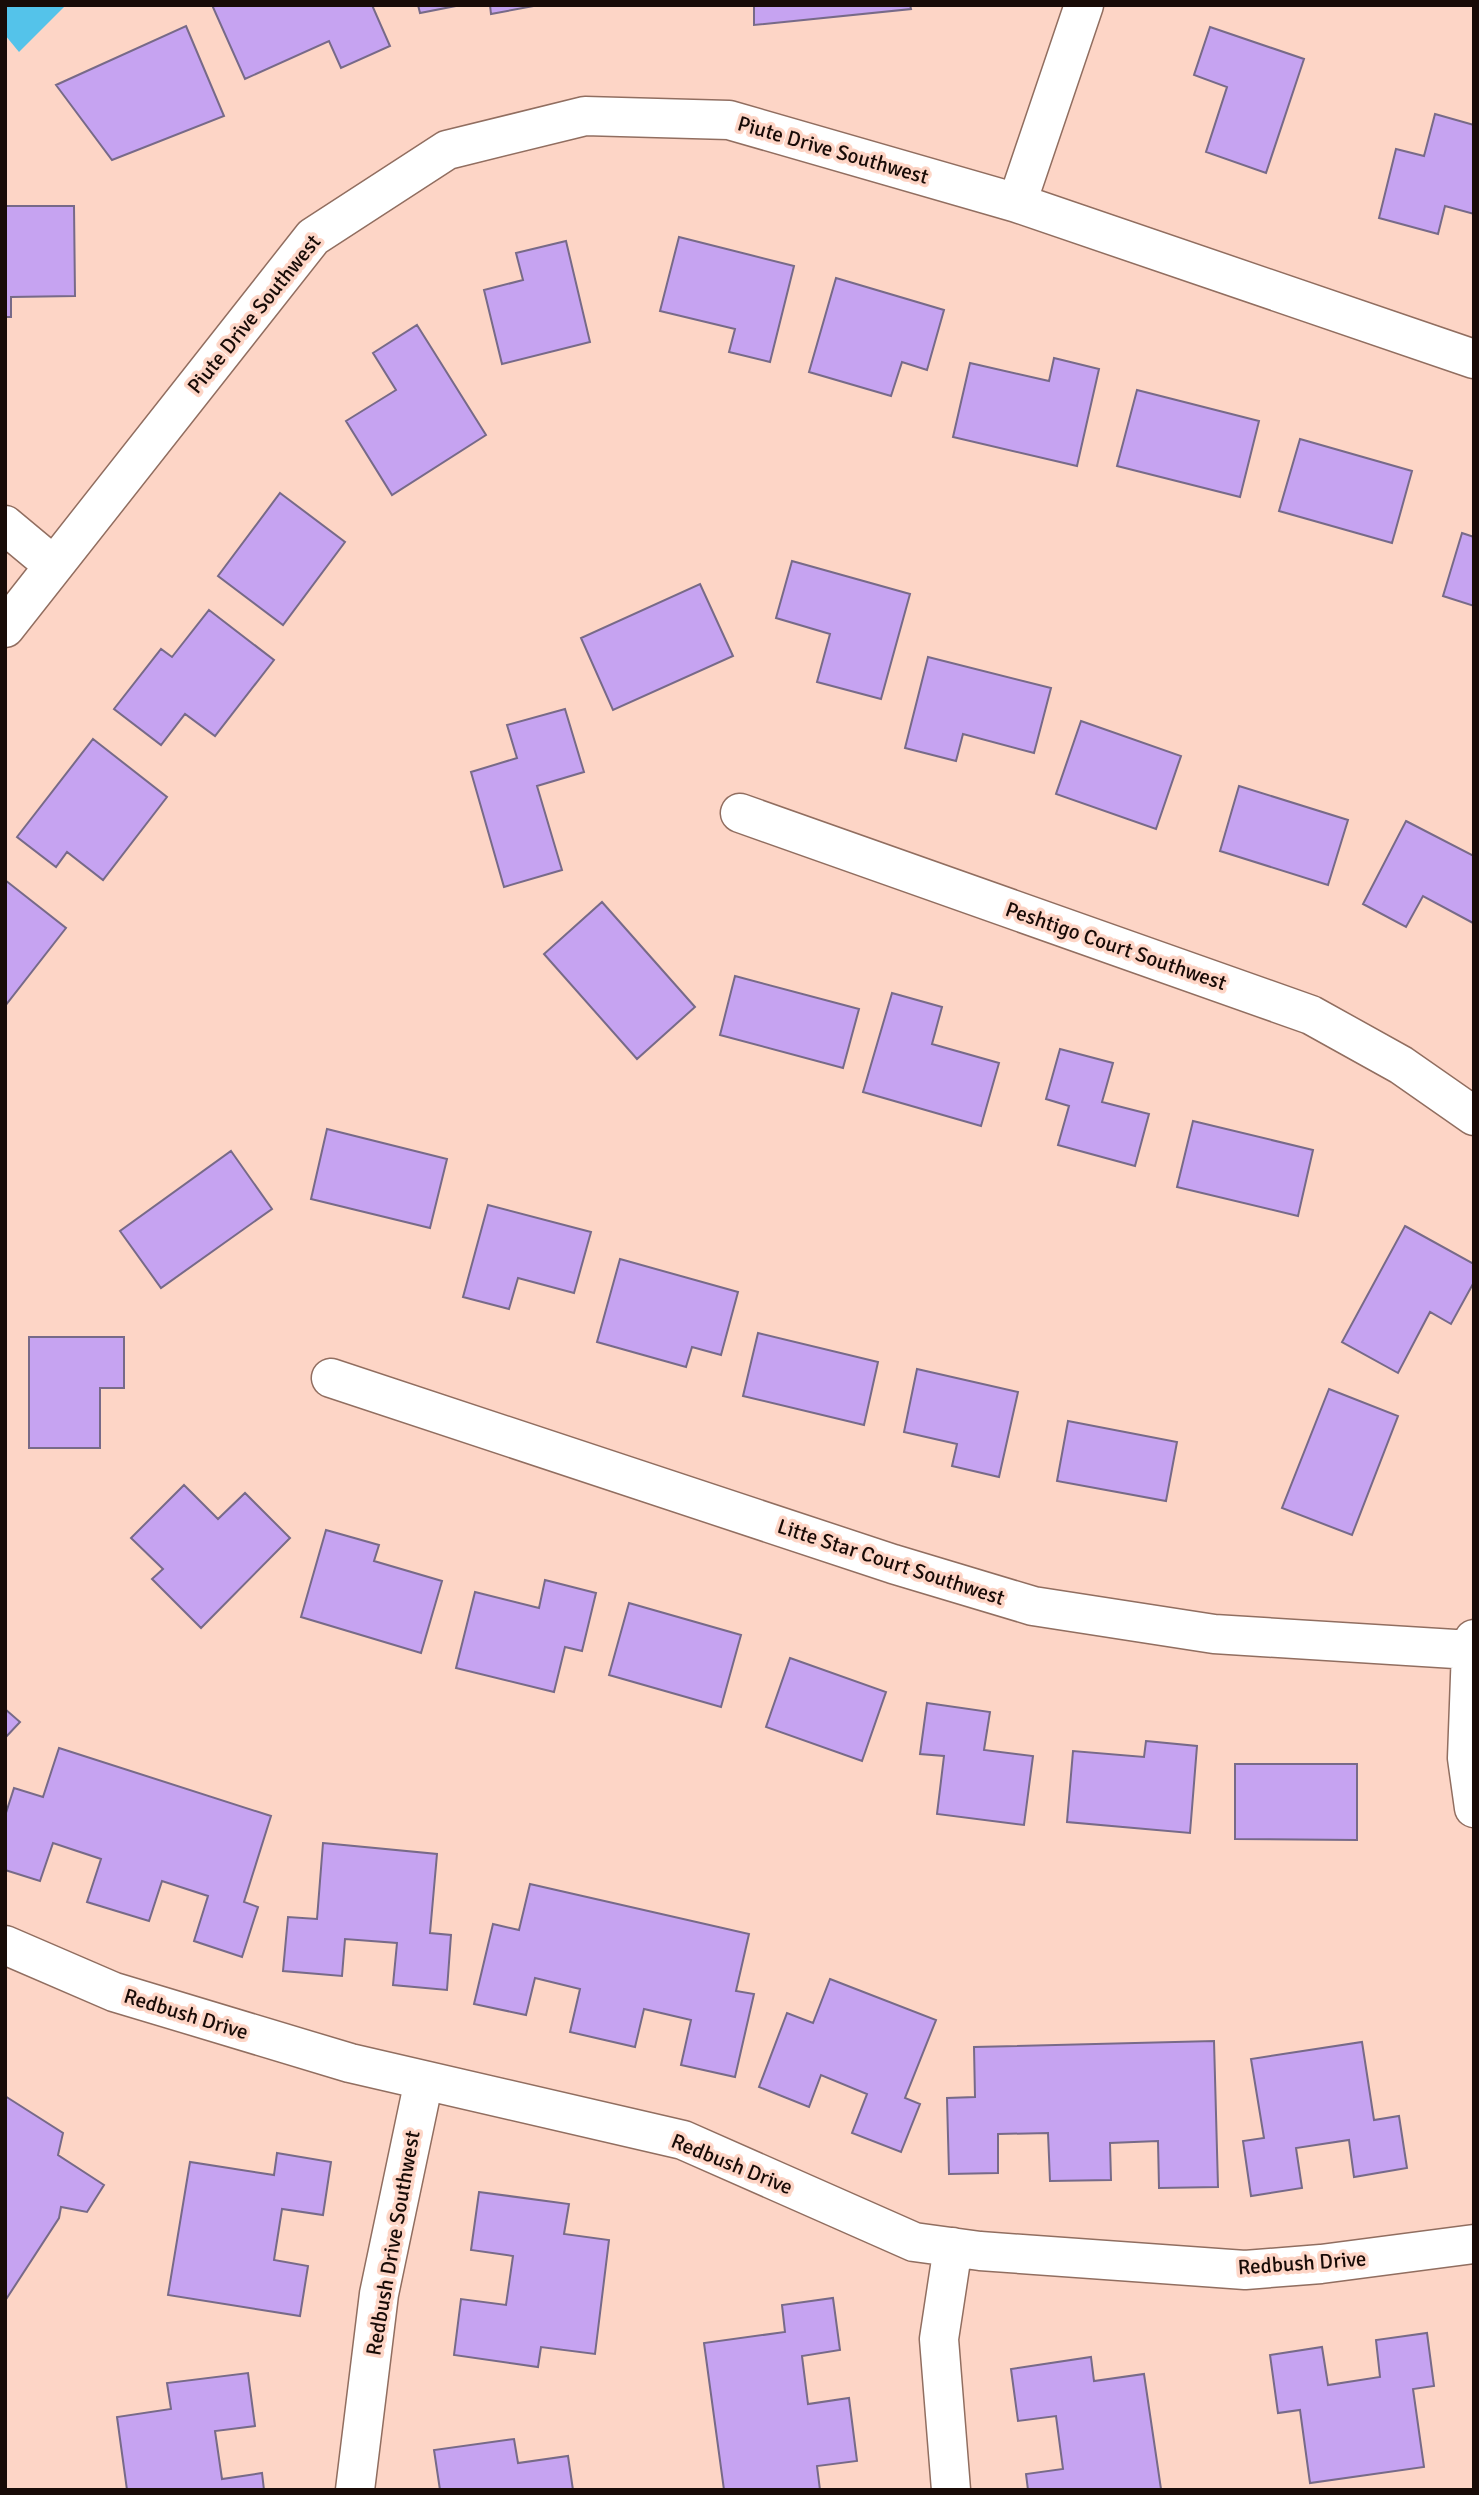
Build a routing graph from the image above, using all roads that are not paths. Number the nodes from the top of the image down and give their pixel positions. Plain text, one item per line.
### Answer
1 (1084, 5) edge
2 (1017, 203) junction
3 (1474, 359) edge
4 (5, 525) edge
5 (53, 565) junction
6 (5, 628) edge
7 (740, 813) dead end
8 (1474, 1116) edge
9 (331, 1378) dead end
10 (1472, 1645) edge
11 (1474, 1808) edge
12 (5, 1945) edge
13 (424, 2080) junction
14 (1474, 2244) edge
15 (953, 2247) junction
16 (355, 2490) edge
17 (951, 2490) edge

1 - 2 street
2 - 3 street, Piute Drive Southwest
2 - 5 street, Piute Drive Southwest
4 - 5 street
5 - 6 street, Piute Drive Southwest
7 - 8 street, Peshtigo Court Southwest
9 - 10 street, Litte Star Court Southwest
10 - 11 street
12 - 13 street, Redbush Drive
13 - 15 street, Redbush Drive
13 - 16 street, Redbush Drive Southwest
14 - 15 street, Redbush Drive
15 - 17 street

